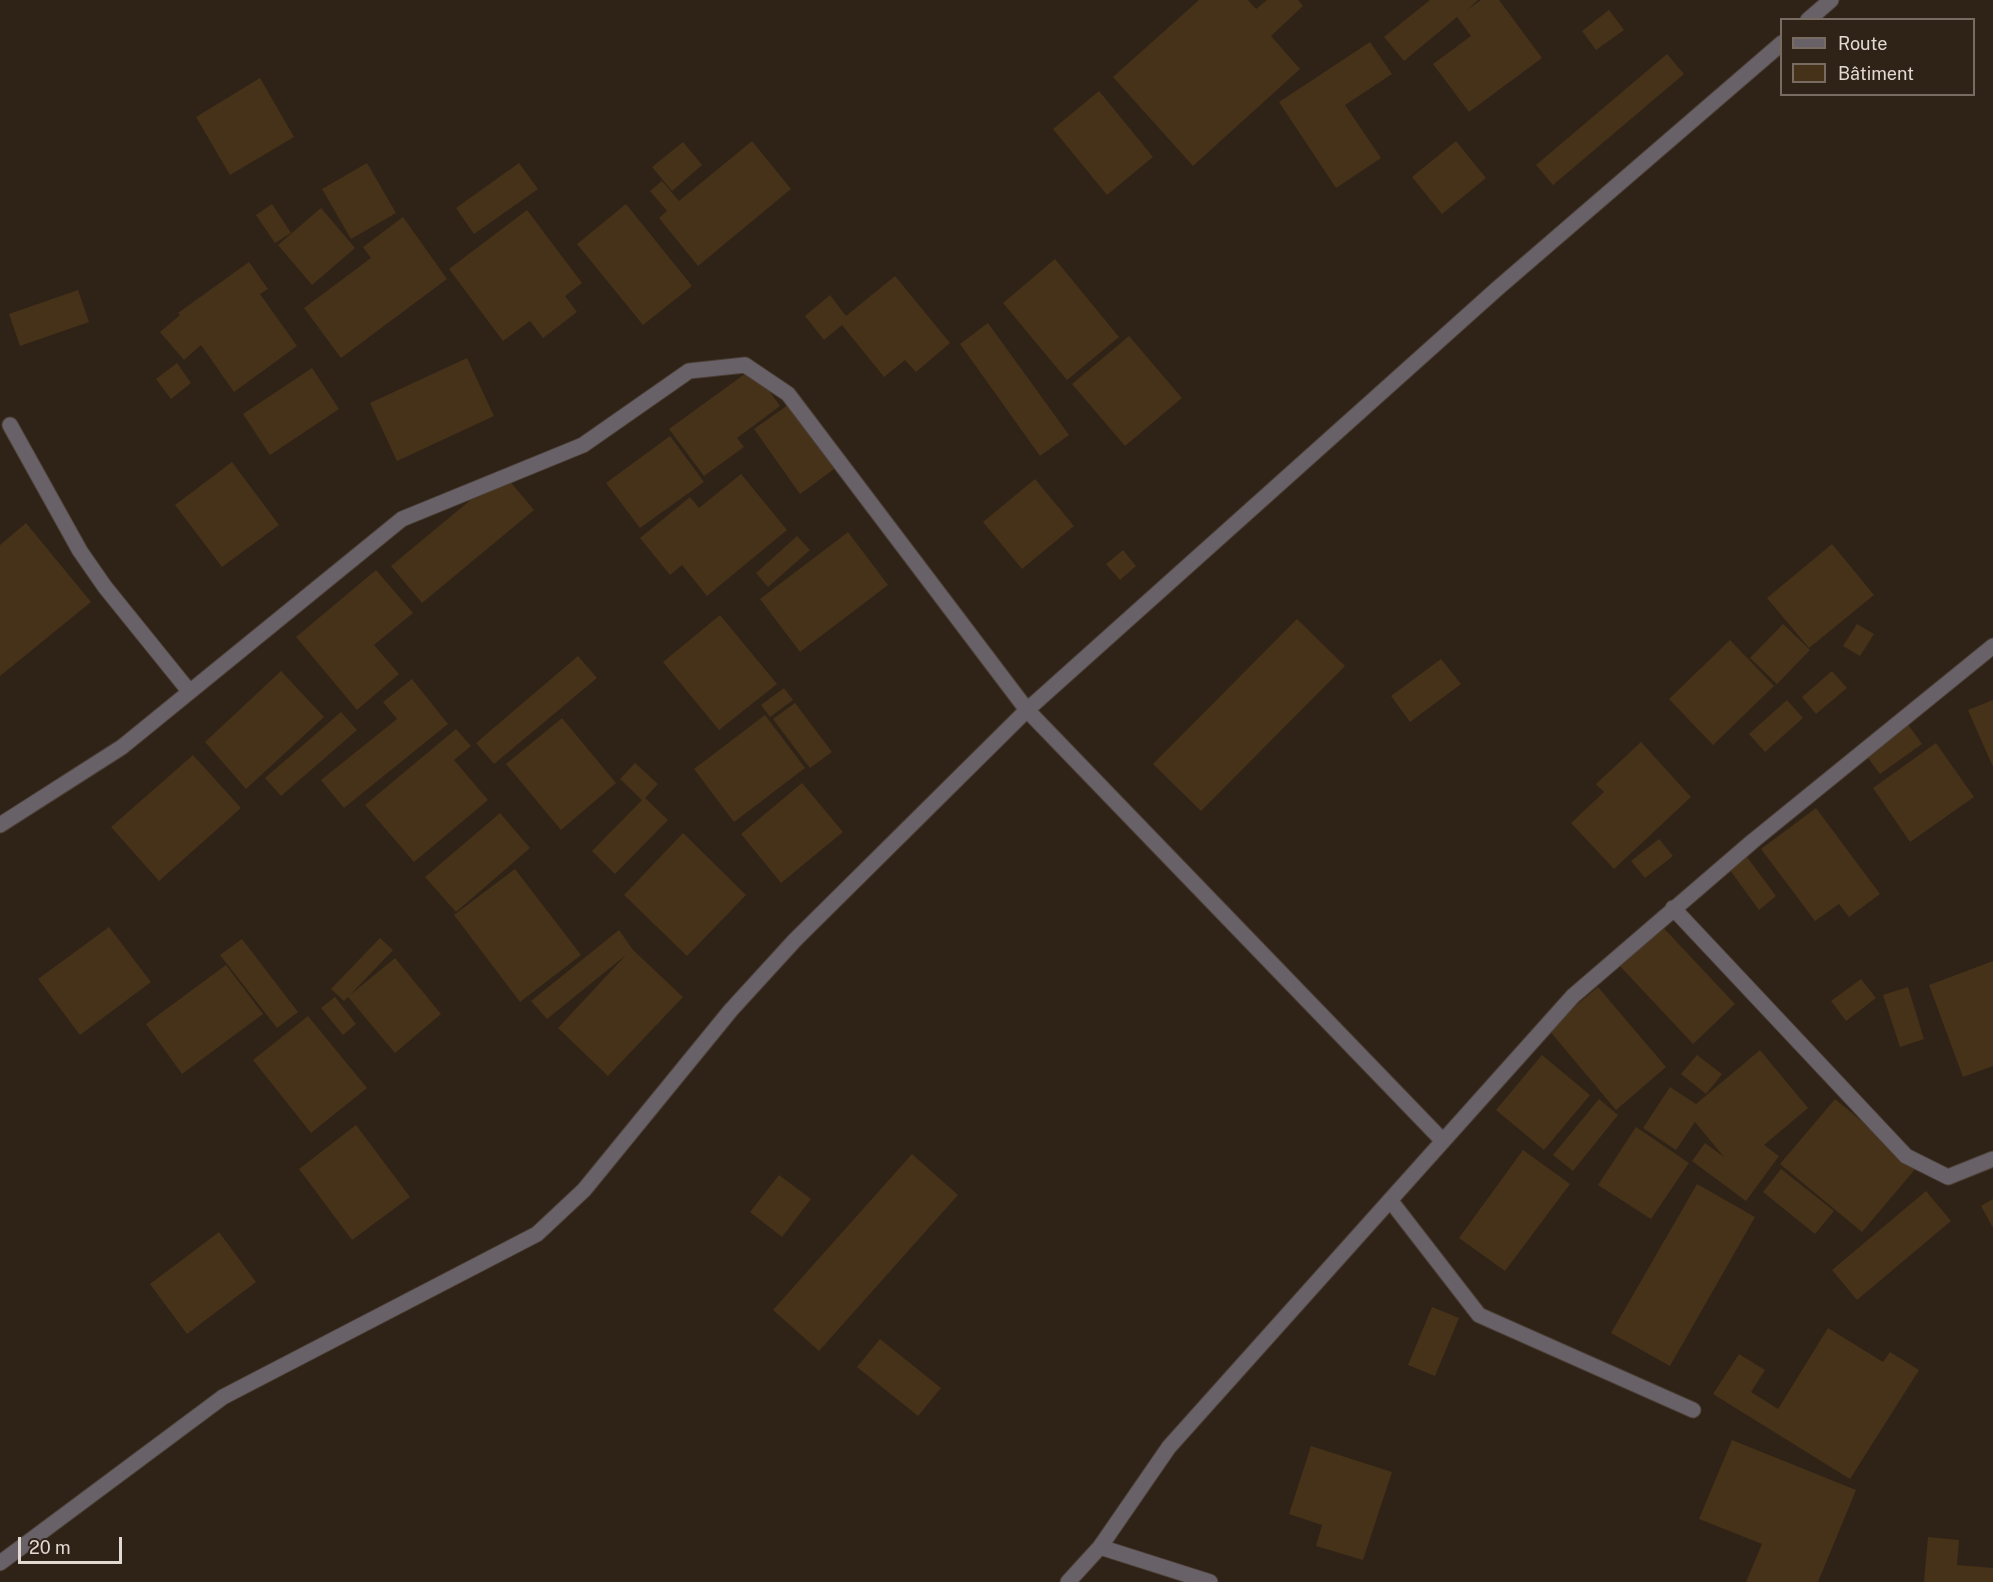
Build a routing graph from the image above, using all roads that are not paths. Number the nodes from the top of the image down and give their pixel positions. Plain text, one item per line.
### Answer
1 (1831, 0) edge
2 (1810, 18) edge
3 (1780, 45) edge
4 (10, 425) dead end
5 (1993, 646) edge
6 (189, 692) junction
7 (1027, 710) junction
8 (0, 825) edge
9 (1673, 908) junction
10 (1443, 1141) junction
11 (1993, 1159) edge
12 (1390, 1200) junction
13 (1693, 1410) dead end
14 (1100, 1546) junction
15 (0, 1563) edge
16 (1068, 1582) edge
17 (1210, 1582) edge

1 - 2 street
3 - 7 street
4 - 6 street
5 - 9 street
6 - 7 street
6 - 8 street
7 - 10 street
7 - 15 street
9 - 10 street
9 - 11 street
10 - 12 street
12 - 13 street
12 - 14 street
14 - 16 street
14 - 17 street

